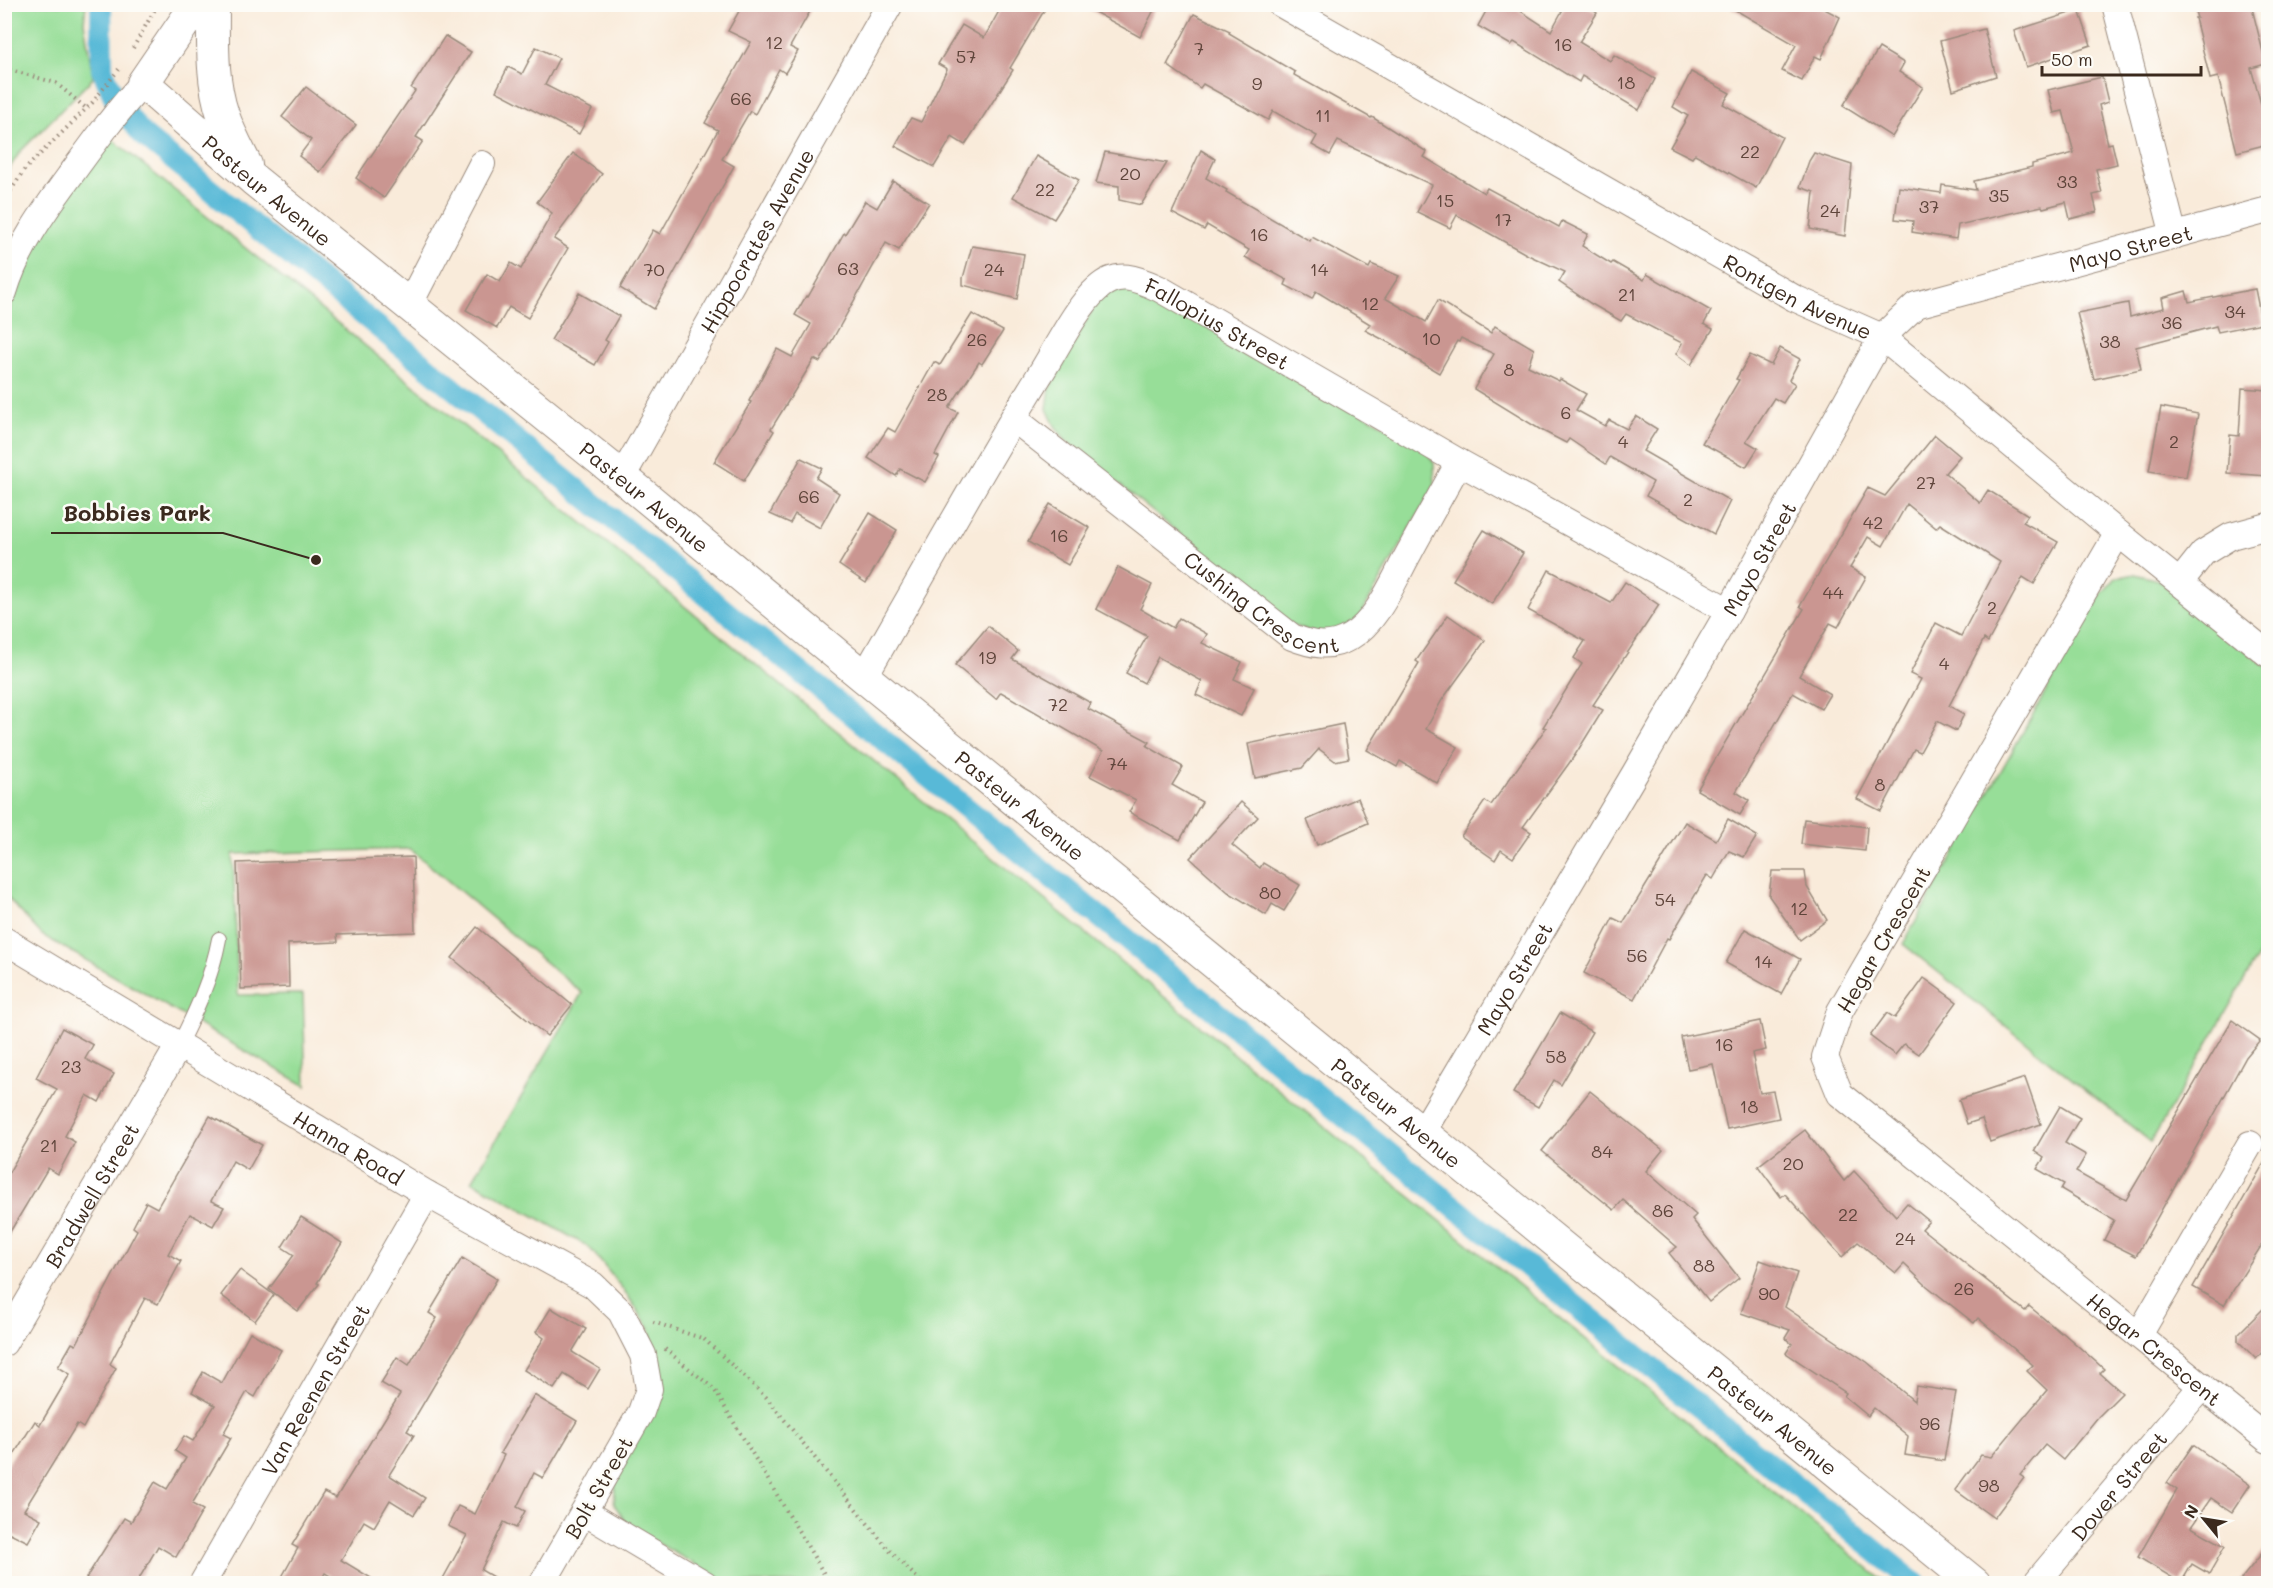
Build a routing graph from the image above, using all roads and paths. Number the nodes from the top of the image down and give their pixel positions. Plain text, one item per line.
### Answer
1 (158, 4) edge
2 (197, 4) edge
3 (213, 4) edge
4 (890, 4) edge
5 (1281, 4) edge
6 (2115, 4) edge
7 (129, 54) dead end
8 (4, 68) edge
9 (130, 77) junction
10 (87, 108) junction
11 (100, 112) junction
12 (482, 164) dead end
13 (254, 180) junction
14 (4, 201) edge
15 (2268, 210) edge
16 (2174, 236) junction
17 (4, 292) edge
18 (410, 305) junction
19 (1882, 337) junction
20 (1013, 418) junction
21 (1459, 462) junction
22 (622, 477) junction
23 (2268, 526) edge
24 (2118, 533) junction
25 (2180, 582) junction
26 (1729, 611) junction
27 (2268, 654) edge
28 (864, 677) junction
29 (4, 924) edge
30 (219, 939) dead end
31 (15, 946) edge
32 (179, 1045) junction
33 (1422, 1133) junction
34 (2250, 1144) dead end
35 (427, 1194) junction
36 (621, 1312) junction
37 (2139, 1335) junction
38 (4, 1343) edge
39 (663, 1347) dead end
40 (2202, 1386) junction
41 (649, 1389) joint
42 (2266, 1431) edge
43 (584, 1512) junction
44 (202, 1584) edge
45 (542, 1584) edge
46 (705, 1584) edge
47 (830, 1584) edge
48 (923, 1584) edge
49 (1975, 1584) edge
50 (2035, 1584) edge

1 - 7 path
2 - 9 street
3 - 13 street
4 - 22 street, Hippocrates Avenue
5 - 19 street, Rontgen Avenue
6 - 16 street
8 - 10 path
9 - 11 street
9 - 11 path
9 - 13 street, Pasteur Avenue
10 - 11 path
10 - 11 path
10 - 14 path
11 - 17 street
12 - 18 street
13 - 18 street, Pasteur Avenue
15 - 16 street, Mayo Street
16 - 19 street, Mayo Street
18 - 22 street, Pasteur Avenue
19 - 24 street, Rontgen Avenue
19 - 26 street, Mayo Street
20 - 21 street, Fallopius Street
20 - 21 street, Cushing Crescent
20 - 28 street, Fallopius Street
21 - 26 street, Fallopius Street
22 - 28 street, Pasteur Avenue
23 - 25 street
24 - 25 street, Rontgen Avenue
24 - 37 street, Hegar Crescent
25 - 27 street, Rontgen Avenue
26 - 33 street, Mayo Street
28 - 33 street, Pasteur Avenue
29 - 31 street
30 - 32 lane
31 - 32 street, Hanna Road
32 - 35 street, Hanna Road
32 - 38 street, Bradwell Street
33 - 49 street, Pasteur Avenue
34 - 37 street
35 - 36 street, Hanna Road
35 - 44 street, Van Reenen Street
36 - 41 street, Hanna Road
36 - 48 path
37 - 40 street, Hegar Crescent
39 - 47 path
40 - 42 street, Hegar Crescent
40 - 50 street, Dover Street
41 - 43 street, Bolt Street
43 - 45 street, Bolt Street
43 - 46 street

